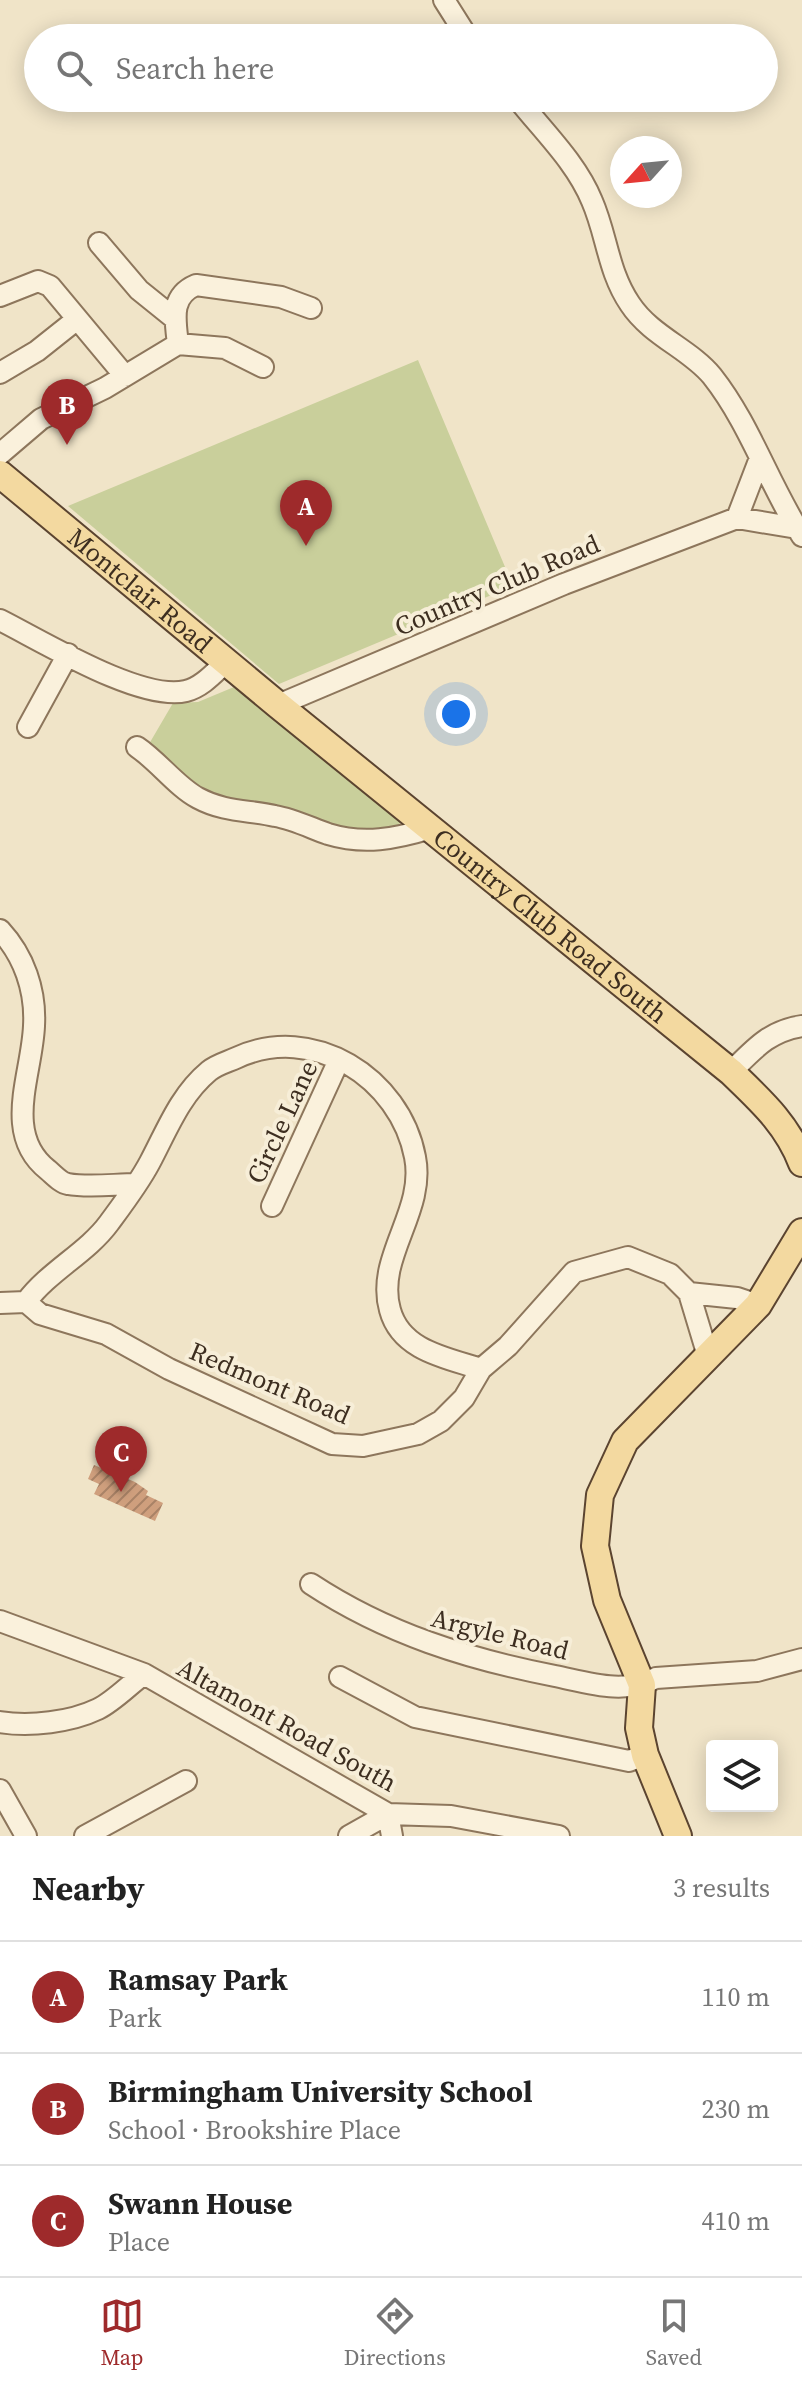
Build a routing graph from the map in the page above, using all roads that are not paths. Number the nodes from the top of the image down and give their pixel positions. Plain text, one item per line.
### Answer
1 (444, 0) edge
2 (459, 24) edge
3 (528, 112) edge
4 (99, 243) dead end
5 (0, 296) edge
6 (311, 308) dead end
7 (175, 319) junction
8 (76, 320) junction
9 (178, 344) junction
10 (263, 367) dead end
11 (0, 373) edge
12 (125, 376) junction
13 (0, 454) edge
14 (760, 458) junction
15 (0, 474) edge
16 (737, 518) junction
17 (799, 532) edge
18 (0, 620) edge
19 (68, 654) junction
20 (226, 662) junction
21 (278, 705) junction
22 (28, 727) dead end
23 (137, 747) dead end
24 (431, 828) junction
25 (0, 930) edge
26 (802, 1026) edge
27 (339, 1060) junction
28 (731, 1072) junction
29 (802, 1163) edge
30 (136, 1184) junction
31 (272, 1206) dead end
32 (802, 1232) edge
33 (689, 1293) junction
34 (26, 1302) junction
35 (0, 1303) edge
36 (758, 1305) junction
37 (708, 1356) junction
38 (481, 1369) junction
39 (311, 1584) dead end
40 (0, 1621) edge
41 (802, 1659) edge
42 (144, 1674) junction
43 (340, 1677) dead end
44 (642, 1685) junction
45 (0, 1722) edge
46 (645, 1755) junction
47 (186, 1781) dead end
48 (0, 1790) edge
49 (388, 1814) junction
50 (26, 1836) edge
51 (85, 1836) edge
52 (349, 1836) edge
53 (392, 1836) edge
54 (559, 1836) edge
55 (678, 1836) edge

1 - 2 street
3 - 14 street
4 - 7 street
5 - 8 street
6 - 7 street
7 - 9 street
8 - 11 street
8 - 12 street
9 - 10 street
9 - 12 street
12 - 13 street
14 - 16 street
14 - 17 street
15 - 20 main road, Montclair Road
16 - 17 street
16 - 21 street, Country Club Road
18 - 19 street
19 - 20 street
19 - 22 street
20 - 21 main road, Montclair Road
21 - 24 main road, Country Club Road South
23 - 24 street
24 - 28 main road, Country Club Road South
25 - 30 street
26 - 28 street
27 - 30 street
27 - 31 street, Circle Lane
27 - 38 street
28 - 29 main road, Country Club Road South
30 - 34 street
32 - 36 main road
33 - 36 street
33 - 37 street
33 - 38 street, Redmont Road
34 - 35 street, Redmont Road
34 - 38 street, Redmont Road
36 - 37 main road
37 - 44 main road
39 - 44 street, Argyle Road
40 - 42 street, Altamont Road South
41 - 44 street, Argyle Road
42 - 45 street
42 - 49 street, Altamont Road South
43 - 46 street
44 - 46 main road
46 - 55 main road
47 - 51 street
48 - 50 street
49 - 52 street
49 - 53 street
49 - 54 street, Altamont Road South

